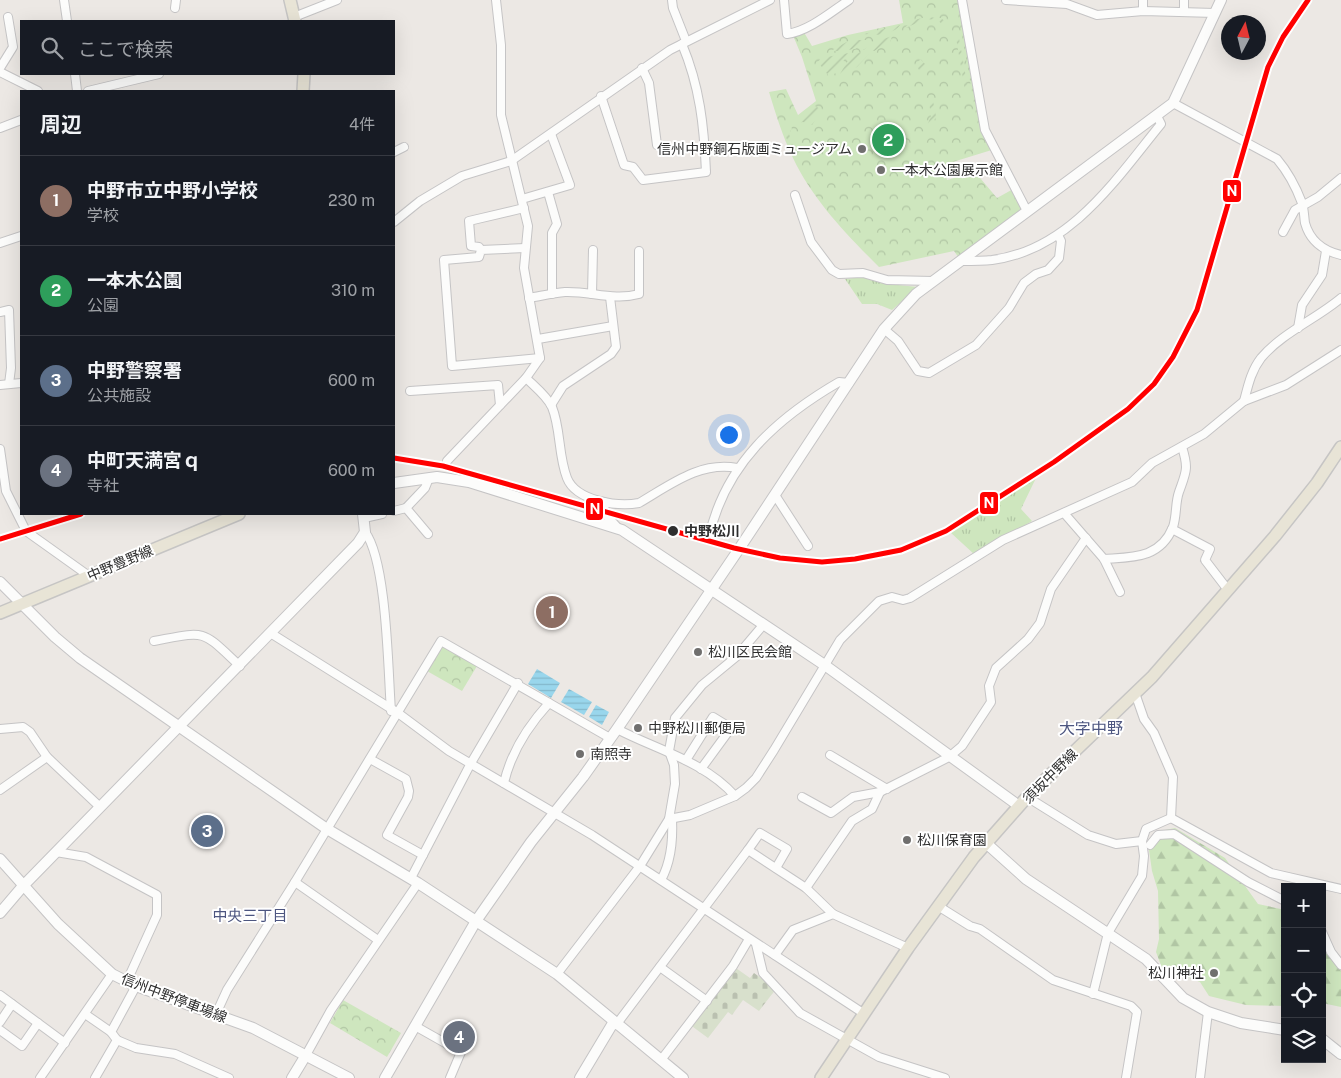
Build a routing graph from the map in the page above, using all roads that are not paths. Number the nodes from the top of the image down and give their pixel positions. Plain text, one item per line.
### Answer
1 (64, 0) edge
2 (290, 0) edge
3 (337, 0) edge
4 (496, 0) edge
5 (672, 0) edge
6 (770, 0) edge
7 (784, 0) edge
8 (849, 0) edge
9 (962, 0) edge
10 (1012, 0) edge
11 (1143, 0) edge
12 (1184, 0) edge
13 (1221, 0) edge
14 (1050, 2) edge
15 (1184, 10) junction
16 (1143, 11) junction
17 (1215, 13) junction
18 (8, 17) dead end
19 (294, 19) edge
20 (67, 20) edge
21 (684, 43) junction
22 (642, 68) junction
23 (0, 70) edge
24 (75, 75) edge
25 (155, 75) edge
26 (304, 75) edge
27 (36, 90) edge
28 (77, 90) edge
29 (92, 90) edge
30 (303, 90) edge
31 (601, 96) junction
32 (1173, 103) junction
33 (1156, 116) junction
34 (20, 120) edge
35 (0, 128) edge
36 (550, 134) junction
37 (657, 145) dead end
38 (404, 147) dead end
39 (395, 152) edge
40 (512, 161) junction
41 (1341, 178) edge
42 (548, 192) junction
43 (795, 195) dead end
44 (522, 199) junction
45 (1303, 205) junction
46 (524, 208) junction
47 (1027, 211) junction
48 (395, 221) edge
49 (1283, 232) dead end
50 (1058, 235) junction
51 (20, 236) edge
52 (0, 243) edge
53 (525, 248) junction
54 (481, 250) junction
55 (593, 250) dead end
56 (639, 251) dead end
57 (1326, 251) junction
58 (1341, 254) edge
59 (961, 261) junction
60 (933, 281) junction
61 (552, 294) junction
62 (592, 294) junction
63 (610, 297) junction
64 (529, 298) junction
65 (1341, 298) edge
66 (0, 312) edge
67 (613, 326) junction
68 (1298, 328) junction
69 (884, 329) junction
70 (538, 339) junction
71 (1341, 350) edge
72 (540, 358) junction
73 (526, 378) junction
74 (20, 383) edge
75 (849, 383) junction
76 (9, 384) junction
77 (0, 385) edge
78 (410, 391) dead end
79 (1244, 401) junction
80 (500, 405) junction
81 (551, 405) junction
82 (1182, 447) junction
83 (1341, 447) edge
84 (0, 449) edge
85 (447, 461) dead end
86 (737, 468) junction
87 (428, 478) junction
88 (395, 483) edge
89 (775, 495) junction
90 (604, 502) junction
91 (406, 508) junction
92 (395, 511) edge
93 (1064, 513) junction
94 (237, 515) edge
95 (364, 516) edge
96 (617, 527) junction
97 (1172, 529) junction
98 (365, 532) junction
99 (428, 534) dead end
100 (709, 537) dead end
101 (1086, 538) junction
102 (808, 546) dead end
103 (1104, 559) junction
104 (90, 576) junction
105 (0, 582) edge
106 (711, 588) junction
107 (1228, 590) junction
108 (1120, 592) dead end
109 (22, 603) junction
110 (0, 613) edge
111 (764, 624) junction
112 (272, 634) junction
113 (154, 641) dead end
114 (240, 666) junction
115 (826, 666) junction
116 (517, 683) junction
117 (1135, 693) junction
118 (548, 703) junction
119 (394, 712) junction
120 (180, 727) junction
121 (0, 729) edge
122 (614, 733) junction
123 (669, 751) junction
124 (830, 755) dead end
125 (47, 757) junction
126 (949, 757) junction
127 (370, 759) junction
128 (686, 760) junction
129 (471, 763) junction
130 (701, 769) junction
131 (504, 783) junction
132 (0, 790) edge
133 (884, 791) junction
134 (735, 796) junction
135 (802, 797) dead end
136 (1023, 802) junction
137 (100, 807) junction
138 (554, 811) junction
139 (1171, 818) junction
140 (671, 819) junction
141 (327, 829) junction
142 (1142, 841) junction
143 (986, 843) junction
144 (1150, 845) dead end
145 (748, 850) junction
146 (56, 852) junction
147 (423, 855) junction
148 (0, 859) edge
149 (640, 866) junction
150 (776, 868) junction
151 (661, 880) junction
152 (414, 881) junction
153 (295, 882) junction
154 (23, 886) junction
155 (806, 888) junction
156 (1341, 889) edge
157 (1281, 898) edge
158 (938, 906) junction
159 (705, 909) junction
160 (0, 913) edge
161 (833, 914) junction
162 (476, 921) junction
163 (1108, 933) junction
164 (378, 940) junction
165 (753, 941) junction
166 (1326, 941) edge
167 (908, 948) junction
168 (775, 955) junction
169 (1341, 965) edge
170 (660, 967) junction
171 (112, 974) junction
172 (557, 974) junction
173 (127, 981) junction
174 (136, 986) junction
175 (1093, 994) junction
176 (0, 995) edge
177 (707, 1002) junction
178 (12, 1004) junction
179 (1208, 1012) junction
180 (863, 1013) junction
181 (84, 1014) junction
182 (216, 1014) junction
183 (0, 1022) edge
184 (38, 1023) junction
185 (615, 1024) junction
186 (415, 1026) junction
187 (1281, 1029) edge
188 (0, 1030) edge
189 (112, 1032) junction
190 (116, 1040) junction
191 (847, 1040) junction
192 (1326, 1042) edge
193 (65, 1043) junction
194 (1341, 1054) edge
195 (306, 1055) junction
196 (661, 1060) junction
197 (44, 1077) edge
198 (95, 1078) edge
199 (229, 1078) edge
200 (292, 1078) edge
201 (348, 1078) edge
202 (385, 1078) edge
203 (450, 1078) edge
204 (580, 1078) edge
205 (683, 1078) edge
206 (821, 1078) edge
207 (945, 1078) edge
208 (1126, 1078) edge
209 (1200, 1078) edge

1 - 20 street
2 - 19 main road
3 - 19 street
4 - 40 street
5 - 21 street
6 - 21 street
7 - 8 street
9 - 47 street
10 - 14 street
11 - 16 street
12 - 15 street
13 - 17 street
14 - 16 street
15 - 16 street
15 - 17 street
17 - 32 street
18 - 23 street
21 - 22 street
21 - 31 street
22 - 31 street
22 - 37 street
23 - 27 street
24 - 28 street
25 - 29 street
26 - 30 main road
31 - 36 street
32 - 33 street
32 - 45 street
33 - 47 street
33 - 50 street
34 - 35 street
36 - 40 street
36 - 42 street
38 - 39 street
40 - 44 street
40 - 48 street
41 - 45 street
42 - 44 street
42 - 61 street
43 - 60 street
44 - 46 street
45 - 49 street
45 - 57 street
46 - 53 street
46 - 54 street
47 - 59 street
50 - 59 street
50 - 69 street
51 - 52 street
53 - 54 street
53 - 64 street
54 - 72 street
55 - 62 street
56 - 63 street
57 - 58 street
57 - 68 street
59 - 60 street
60 - 69 street
61 - 62 street
61 - 64 street
62 - 63 street
63 - 67 street
64 - 70 street
65 - 68 street
66 - 76 street
67 - 70 street
67 - 81 street
68 - 79 street
69 - 75 street
70 - 72 street
71 - 79 street
72 - 73 street
73 - 80 street
73 - 81 street
74 - 76 street
75 - 86 street
75 - 89 street
76 - 77 street
78 - 80 street
79 - 82 street
80 - 85 street
81 - 90 street
82 - 93 street
82 - 97 street
83 - 107 main road, 須坂中野線
84 - 104 street
86 - 90 street
86 - 100 street
87 - 88 street
87 - 91 street
87 - 96 street
89 - 102 street
89 - 106 street
90 - 96 street
91 - 92 street
91 - 99 street
93 - 101 street
93 - 115 street
94 - 104 main road, 中野豊野線
95 - 98 street
96 - 106 street
97 - 103 street
97 - 107 street
98 - 112 street
98 - 119 street
101 - 103 street
101 - 126 street
103 - 108 street
104 - 109 main road, 中野豊野線
105 - 109 street
106 - 111 street
106 - 122 street
107 - 117 main road, 須坂中野線
109 - 110 main road, 中野豊野線
109 - 120 street
111 - 115 street
111 - 123 street
112 - 114 street
112 - 119 street
113 - 114 street
114 - 120 street
115 - 126 street
115 - 134 street
116 - 118 street
116 - 119 street
116 - 129 street
117 - 136 main road, 須坂中野線
117 - 139 street
118 - 122 street
118 - 131 street
119 - 127 street
119 - 129 street
120 - 137 street
120 - 141 street
121 - 125 street
122 - 123 street
122 - 138 street
123 - 128 street
123 - 140 street
124 - 133 street
125 - 132 street
125 - 137 street
126 - 133 street
126 - 136 street
127 - 141 street
127 - 147 street
128 - 130 street
128 - 130 street
129 - 131 street
129 - 147 street
130 - 134 street
131 - 138 street
133 - 135 street
133 - 155 street
134 - 140 street
136 - 142 street
136 - 143 main road, 須坂中野線
137 - 146 street
138 - 149 street
138 - 162 street
139 - 142 street
139 - 156 street
140 - 149 street
140 - 151 street
141 - 152 street
141 - 153 street
142 - 163 street
143 - 158 main road, 須坂中野線
143 - 163 street
144 - 157 street
145 - 150 street
145 - 150 street
145 - 159 street
146 - 154 street
146 - 173 street
147 - 152 street
148 - 154 street, 信州中野停車場線
149 - 151 street
149 - 172 street
150 - 155 street
151 - 159 street
152 - 162 street
152 - 164 street
153 - 164 street
153 - 182 street
154 - 160 street
154 - 171 street, 信州中野停車場線
155 - 161 street
158 - 167 main road, 須坂中野線
158 - 175 street
159 - 165 street
159 - 170 street
161 - 167 street
161 - 168 street
162 - 172 street
162 - 186 street
163 - 175 street
163 - 179 street
164 - 195 street
165 - 168 street
165 - 177 street
165 - 191 street
166 - 169 street
167 - 180 main road, 須坂中野線
168 - 180 street
170 - 177 street
170 - 185 street
171 - 173 street, 信州中野停車場線
171 - 181 street
172 - 185 street
173 - 174 street, 信州中野停車場線
174 - 182 street, 信州中野停車場線
174 - 189 street
175 - 208 street
176 - 178 street
177 - 196 street
178 - 183 street
178 - 184 street
179 - 187 street
179 - 209 street
180 - 191 main road, 須坂中野線
181 - 189 street
181 - 193 street
182 - 195 street, 信州中野停車場線
184 - 188 street
184 - 193 street
185 - 196 street
185 - 204 street
186 - 202 street
186 - 203 street
189 - 190 street
190 - 198 street
190 - 199 street
191 - 206 main road, 須坂中野線
191 - 207 street
192 - 194 street
193 - 197 street
195 - 200 street
195 - 201 street, 信州中野停車場線
196 - 205 street

